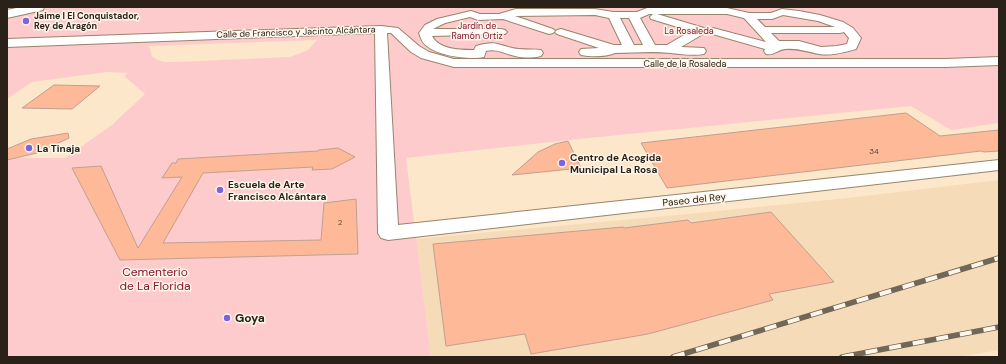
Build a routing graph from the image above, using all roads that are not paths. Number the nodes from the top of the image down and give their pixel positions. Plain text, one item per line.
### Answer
1 (38, 7) edge
2 (449, 9) dead end
3 (602, 11) edge
4 (639, 11) edge
5 (777, 12) junction
6 (7, 14) edge
7 (741, 14) junction
8 (505, 16) junction
9 (381, 29) junction
10 (707, 30) junction
11 (761, 30) junction
12 (791, 30) junction
13 (849, 30) junction
14 (555, 31) junction
15 (425, 32) junction
16 (501, 32) junction
17 (7, 43) edge
18 (520, 44) junction
19 (811, 47) junction
20 (774, 48) junction
21 (641, 49) junction
22 (610, 50) junction
23 (673, 50) junction
24 (743, 51) dead end
25 (711, 52) dead end
26 (999, 61) edge
27 (649, 64) junction
28 (999, 165) edge
29 (388, 233) joint

1 - 6 main road
2 - 3 street
3 - 4 street
3 - 8 street
3 - 14 street
3 - 14 street
3 - 21 street
4 - 5 street
4 - 7 street
4 - 10 street
4 - 21 street
5 - 7 street
5 - 12 street
5 - 13 street
7 - 10 street
7 - 11 street
8 - 14 street
8 - 15 street
8 - 16 street
9 - 17 street, Calle de Francisco y Jacinto Alcántara
9 - 27 street, Calle de la Rosaleda
9 - 29 street, Calle de Francisco y Jacinto Alcántara
10 - 20 street
10 - 23 street
11 - 12 street
11 - 20 street
12 - 13 street
12 - 19 street
13 - 19 street
14 - 18 street
14 - 18 street
14 - 22 street
15 - 16 street
15 - 18 street
16 - 18 street
18 - 22 street
19 - 20 street
20 - 24 street
21 - 22 street
21 - 23 street
21 - 27 street
23 - 25 street
26 - 27 street, Calle de la Rosaleda
28 - 29 street, Paseo del Rey

